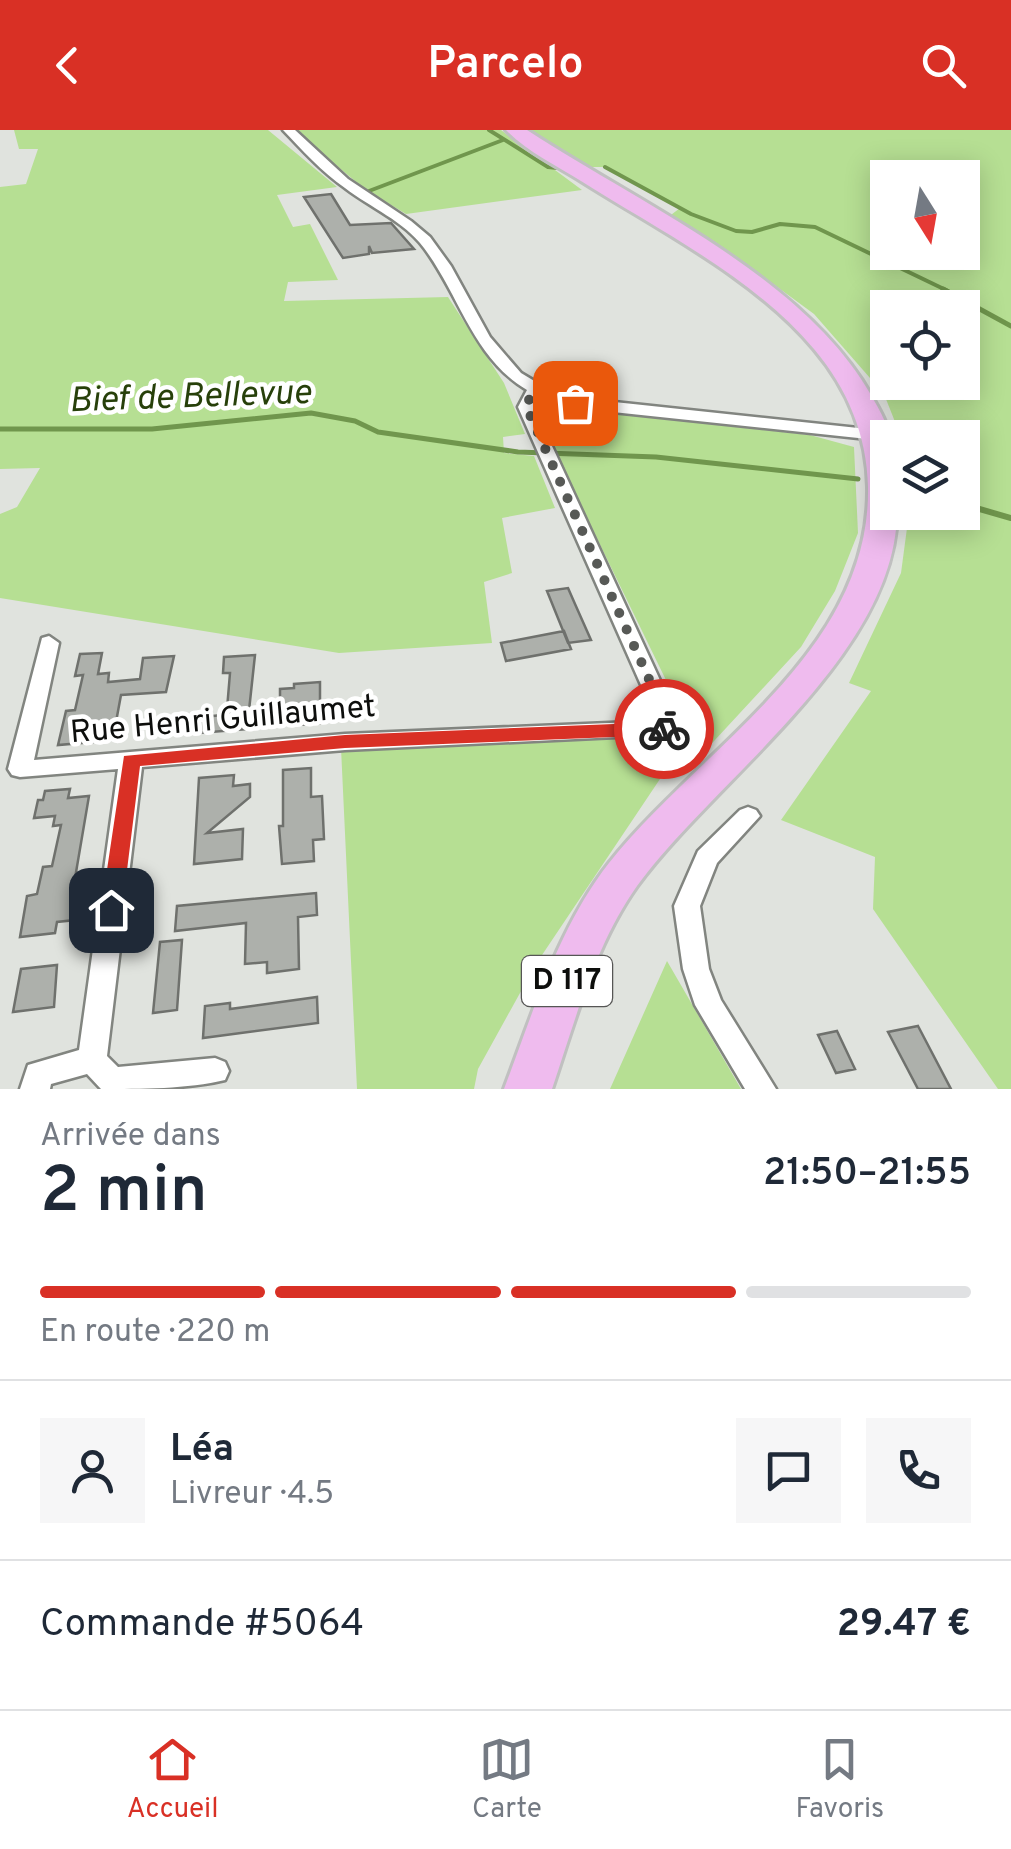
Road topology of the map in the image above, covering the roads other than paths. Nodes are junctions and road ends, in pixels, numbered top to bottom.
1 (288, 130) edge
2 (516, 130) edge
3 (534, 390) junction
4 (871, 420) edge
5 (870, 434) edge
6 (881, 530) edge
7 (49, 643) dead end
8 (131, 760) junction
9 (748, 816) dead end
10 (92, 1060) junction
11 (215, 1071) dead end
12 (35, 1089) edge
13 (528, 1089) edge
14 (761, 1089) edge

1 - 3 street
2 - 4 main road, D 117
3 - 5 street
3 - 8 street, Rue Henri Guillaumet
6 - 13 main road, D 117
7 - 8 street, Rue Henri Guillaumet
8 - 10 street
9 - 14 street
10 - 11 street
10 - 12 street

